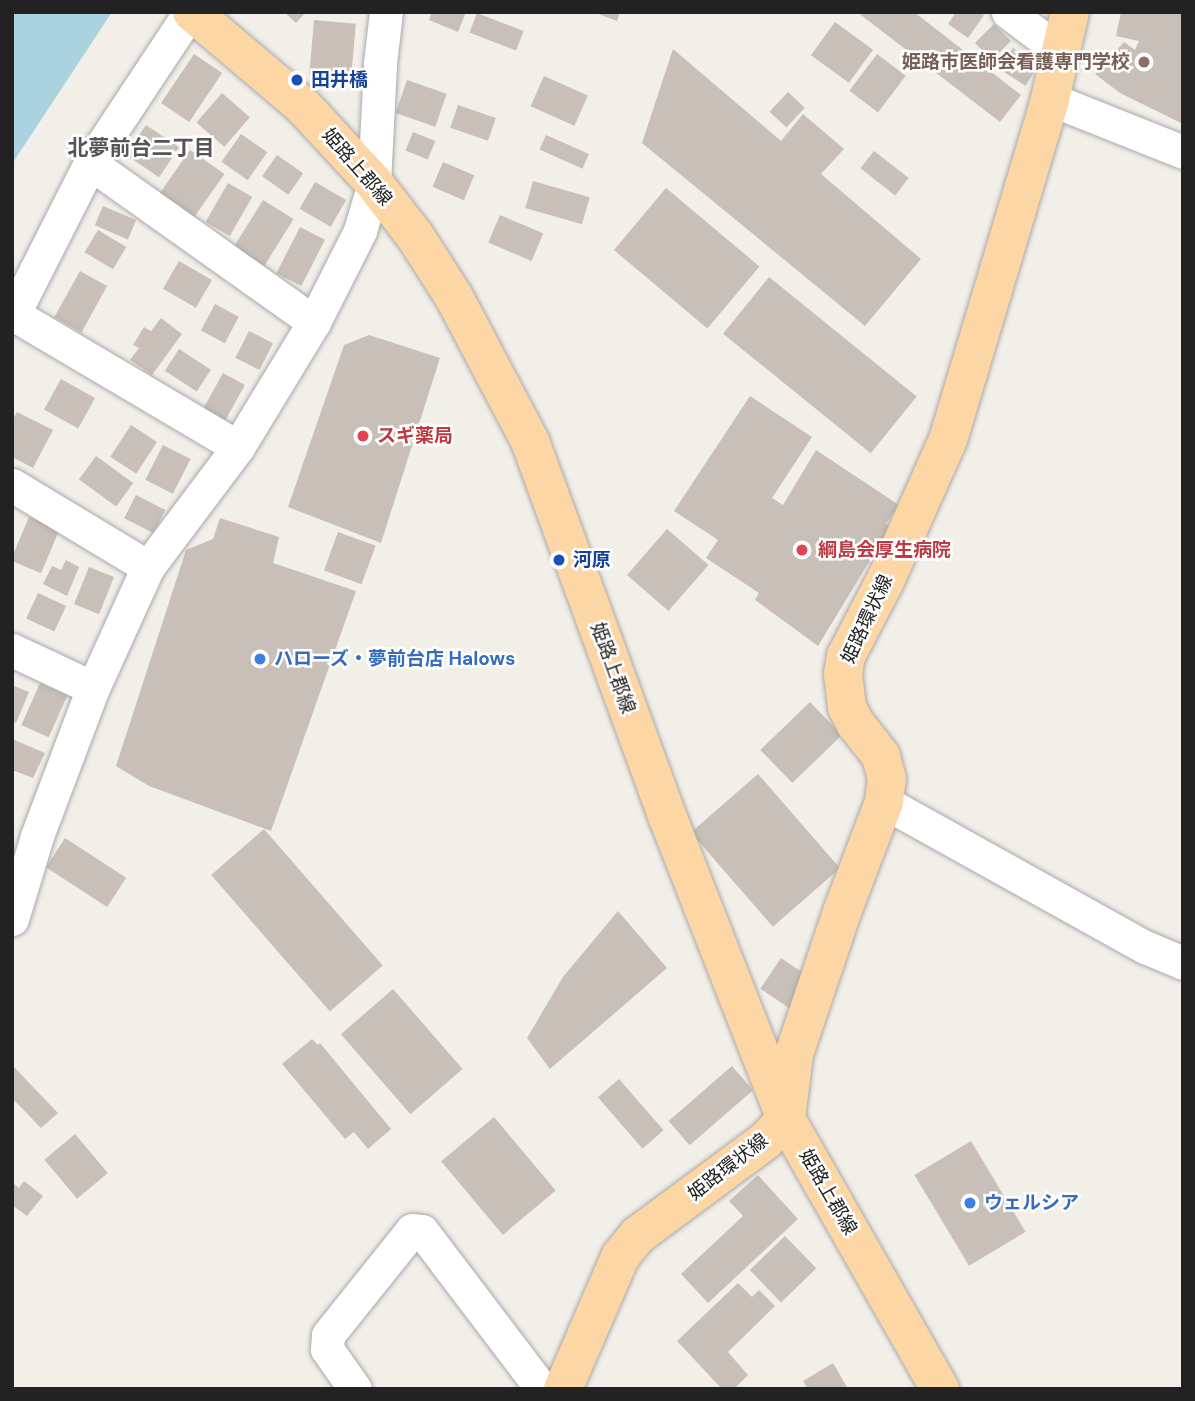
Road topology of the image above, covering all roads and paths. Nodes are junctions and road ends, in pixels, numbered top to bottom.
1 (191, 12) edge
2 (386, 12) edge
3 (1008, 12) edge
4 (1070, 12) edge
5 (1061, 52) junction
6 (1050, 99) junction
7 (1183, 152) edge
8 (90, 163) junction
9 (374, 183) junction
10 (13, 316) edge
11 (314, 323) junction
12 (237, 447) junction
13 (12, 485) edge
14 (148, 567) junction
15 (12, 650) edge
16 (93, 688) junction
17 (884, 802) junction
18 (25, 830) edge
19 (12, 919) edge
20 (1183, 963) edge
21 (786, 1119) junction
22 (355, 1389) edge
23 (542, 1389) edge
24 (563, 1389) edge
25 (940, 1389) edge

1 - 8 street
1 - 9 main road, 姫路上郡線
2 - 9 street
3 - 5 street
4 - 5 main road, 姫路環状線
5 - 6 main road, 姫路環状線
6 - 7 street
6 - 17 main road, 姫路環状線
8 - 10 street
8 - 11 street
9 - 11 street
9 - 21 main road, 姫路上郡線
10 - 12 street
11 - 12 street
12 - 14 street
13 - 14 street
14 - 16 street
15 - 16 street
16 - 18 street
17 - 20 street
17 - 21 main road, 姫路環状線
18 - 19 street
21 - 24 main road, 姫路環状線
21 - 25 main road, 姫路上郡線
22 - 23 street

